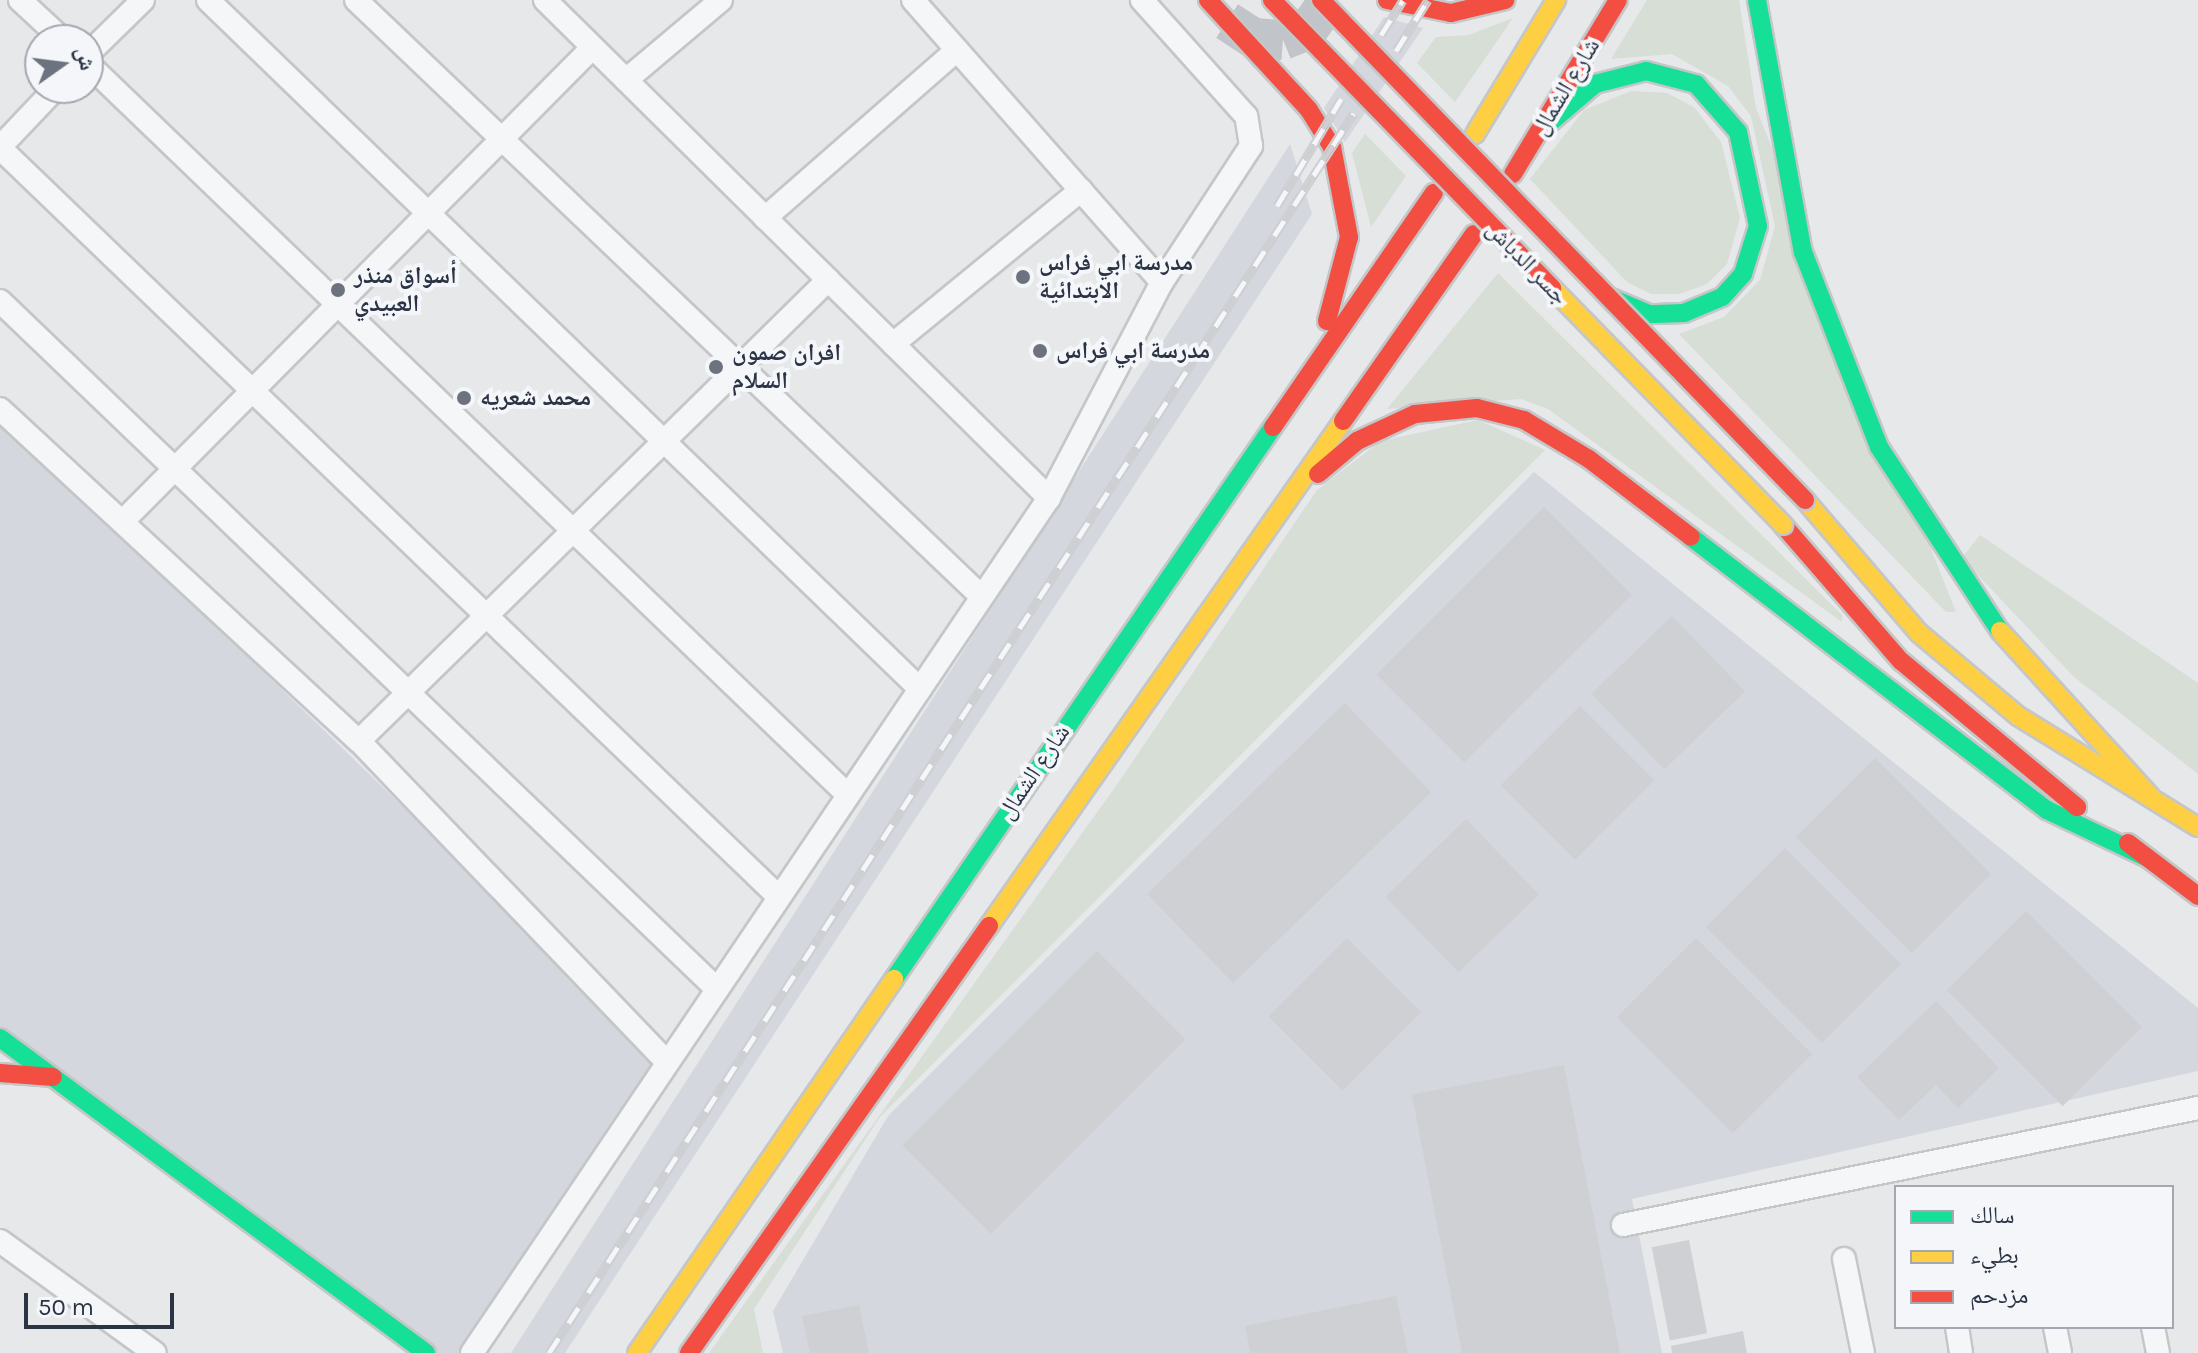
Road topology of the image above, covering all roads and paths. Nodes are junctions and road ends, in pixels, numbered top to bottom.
1 (20, 0) edge
2 (143, 0) edge
3 (208, 0) edge
4 (356, 0) edge
5 (545, 0) edge
6 (721, 0) edge
7 (913, 0) edge
8 (1142, 0) edge
9 (1208, 0) edge
10 (1272, 0) edge
11 (1321, 0) edge
12 (1387, 0) edge
13 (1505, 0) edge
14 (1556, 0) edge
15 (1618, 0) edge
16 (1757, 0) edge
17 (46, 24) edge
18 (104, 38) edge
19 (592, 48) junction
20 (957, 50) junction
21 (104, 79) edge
22 (626, 80) junction
23 (41, 104) edge
24 (1539, 132) junction
25 (1475, 134) dead end
26 (502, 139) junction
27 (0, 148) edge
28 (1513, 174) dead end
29 (1081, 190) junction
30 (1434, 193) dead end
31 (428, 213) junction
32 (765, 218) junction
33 (1474, 234) dead end
34 (828, 280) junction
35 (1162, 282) junction
36 (1609, 297) junction
37 (0, 301) edge
38 (342, 301) junction
39 (893, 344) junction
40 (740, 366) junction
41 (1306, 374) junction
42 (250, 393) junction
43 (0, 409) edge
44 (664, 442) junction
45 (177, 467) junction
46 (1049, 498) junction
47 (123, 521) junction
48 (574, 530) junction
49 (1243, 553) junction
50 (982, 597) junction
51 (484, 618) junction
52 (920, 689) junction
53 (408, 693) junction
54 (359, 741) junction
55 (848, 795) junction
56 (2153, 798) junction
57 (2198, 827) edge
58 (2123, 840) junction
59 (2148, 858) junction
60 (2198, 896) edge
61 (779, 897) junction
62 (717, 989) junction
63 (0, 1038) edge
64 (667, 1062) junction
65 (0, 1073) edge
66 (53, 1077) junction
67 (2198, 1108) edge
68 (1623, 1225) dead end
69 (0, 1241) edge
70 (1844, 1259) dead end
71 (1957, 1329) edge
72 (2055, 1329) edge
73 (2153, 1329) edge
74 (155, 1353) edge
75 (426, 1353) edge
76 (472, 1353) edge
77 (637, 1353) edge
78 (689, 1353) edge
79 (1863, 1353) edge
80 (1961, 1353) edge
81 (2060, 1353) edge
82 (2158, 1353) edge

1 - 17 street
2 - 18 street
3 - 31 street
4 - 26 street
5 - 19 street
6 - 22 street
7 - 20 street
8 - 35 street
9 - 41 main road
10 - 58 main road, جسر الدباش, bridge
11 - 36 main road, جسر الدباش, bridge
12 - 13 main road
14 - 25 main road
15 - 24 main road, شارع الشمال
16 - 56 main road
19 - 22 street
19 - 26 street
20 - 29 street
20 - 32 street
21 - 38 street
22 - 32 street
23 - 27 street
24 - 28 main road, شارع الشمال
24 - 36 main road
26 - 31 street
26 - 40 street
27 - 42 street
29 - 35 street
29 - 39 street
30 - 41 main road, شارع الشمال
31 - 38 street
31 - 44 street
32 - 34 street
33 - 49 main road, شارع الشمال
34 - 39 street
34 - 40 street
35 - 46 street
36 - 56 main road, جسر الدباش, bridge
37 - 45 street
38 - 42 street
38 - 48 street
39 - 46 street
40 - 44 street
40 - 50 street
41 - 77 main road, شارع الشمال
42 - 45 street
42 - 51 street
43 - 47 street
44 - 48 street
44 - 52 street
45 - 47 street
45 - 53 street
46 - 50 street
47 - 54 street
48 - 51 street
48 - 55 street
49 - 59 main road
49 - 78 main road, شارع الشمال
50 - 52 street
51 - 53 street
51 - 61 street
52 - 55 street
53 - 54 street
53 - 62 street
54 - 64 street
55 - 61 street
56 - 57 main road
56 - 58 main road
58 - 59 main road, جسر الدباش
59 - 60 main road
61 - 62 street
62 - 64 street
63 - 66 main road
64 - 76 street
65 - 66 main road
66 - 75 main road
67 - 68 street
69 - 74 street
70 - 79 street
71 - 80 street
72 - 81 street
73 - 82 street

